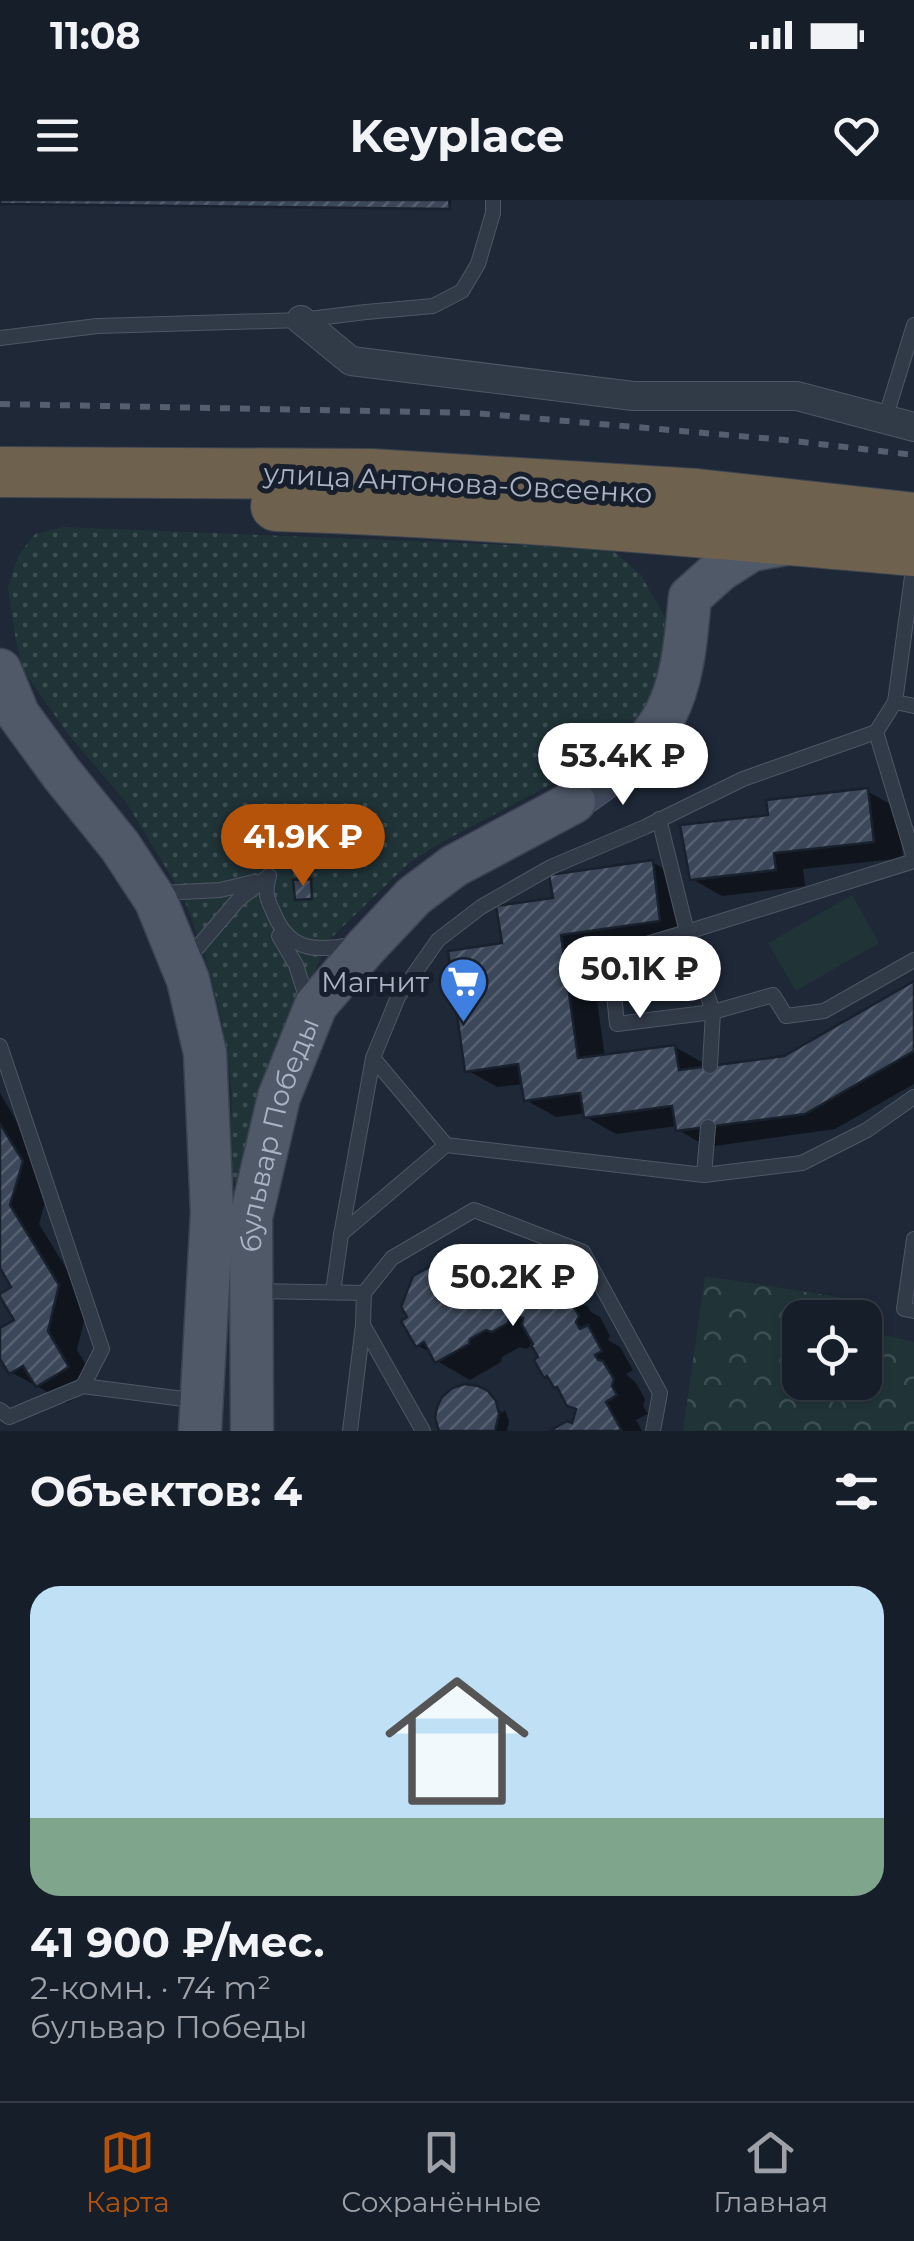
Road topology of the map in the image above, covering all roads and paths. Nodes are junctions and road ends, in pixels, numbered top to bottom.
1 (493, 200) edge
2 (300, 320) junction
3 (914, 325) edge
4 (0, 338) edge
5 (885, 418) junction
6 (914, 427) edge
7 (3, 484) edge
8 (695, 514) junction
9 (914, 518) edge
10 (801, 541) junction
11 (914, 551) edge
12 (914, 562) edge
13 (691, 591) junction
14 (0, 670) edge
15 (895, 702) junction
16 (914, 706) edge
17 (876, 732) junction
18 (632, 760) joint
19 (574, 802) joint
20 (659, 818) junction
21 (914, 860) edge
22 (269, 876) junction
23 (151, 893) junction
24 (687, 932) junction
25 (370, 942) junction
26 (914, 960) edge
27 (182, 966) junction
28 (712, 1012) junction
29 (312, 1014) junction
30 (0, 1046) edge
31 (373, 1058) junction
32 (710, 1066) dead end
33 (914, 1096) edge
34 (708, 1127) dead end
35 (446, 1145) junction
36 (704, 1175) junction
37 (233, 1198) junction
38 (341, 1235) junction
39 (914, 1239) edge
40 (252, 1291) junction
41 (333, 1292) junction
42 (364, 1293) junction
43 (914, 1311) edge
44 (363, 1325) junction
45 (83, 1386) junction
46 (200, 1416) edge
47 (9, 1419) edge
48 (252, 1431) edge
49 (350, 1431) edge
50 (423, 1431) edge
51 (653, 1431) edge

1 - 2 lane
2 - 4 lane
2 - 5 street
3 - 5 lane
5 - 6 street
7 - 8 highway, улица Антонова-Овсеенко
8 - 9 highway, улица Антонова-Овсеенко
8 - 10 highway, улица Антонова-Овсеенко
8 - 13 main road, бульвар Победы
10 - 11 highway, улица Антонова-Овсеенко
10 - 13 main road
12 - 15 lane
13 - 18 main road, бульвар Победы
14 - 23 main road, бульвар Победы
15 - 16 lane
15 - 17 lane
17 - 20 lane
17 - 21 lane
18 - 19 main road, бульвар Победы
19 - 25 main road, бульвар Победы
20 - 24 lane
20 - 31 lane
21 - 24 lane
22 - 23 lane
22 - 25 lane
22 - 27 lane
22 - 29 lane
23 - 27 main road, бульвар Победы
24 - 28 lane
24 - 28 lane
25 - 29 main road, бульвар Победы
26 - 28 lane
27 - 37 main road, бульвар Победы
28 - 32 lane
29 - 37 main road, бульвар Победы
30 - 45 lane
31 - 35 lane
31 - 38 lane
33 - 36 lane
34 - 36 lane
35 - 36 lane
35 - 38 lane
37 - 40 main road, бульвар Победы
37 - 46 main road, бульвар Победы
38 - 41 lane
39 - 43 lane
40 - 41 lane
40 - 48 main road, бульвар Победы
41 - 42 lane
42 - 44 lane
42 - 51 lane
44 - 49 lane
44 - 50 lane
45 - 46 lane
45 - 47 lane

